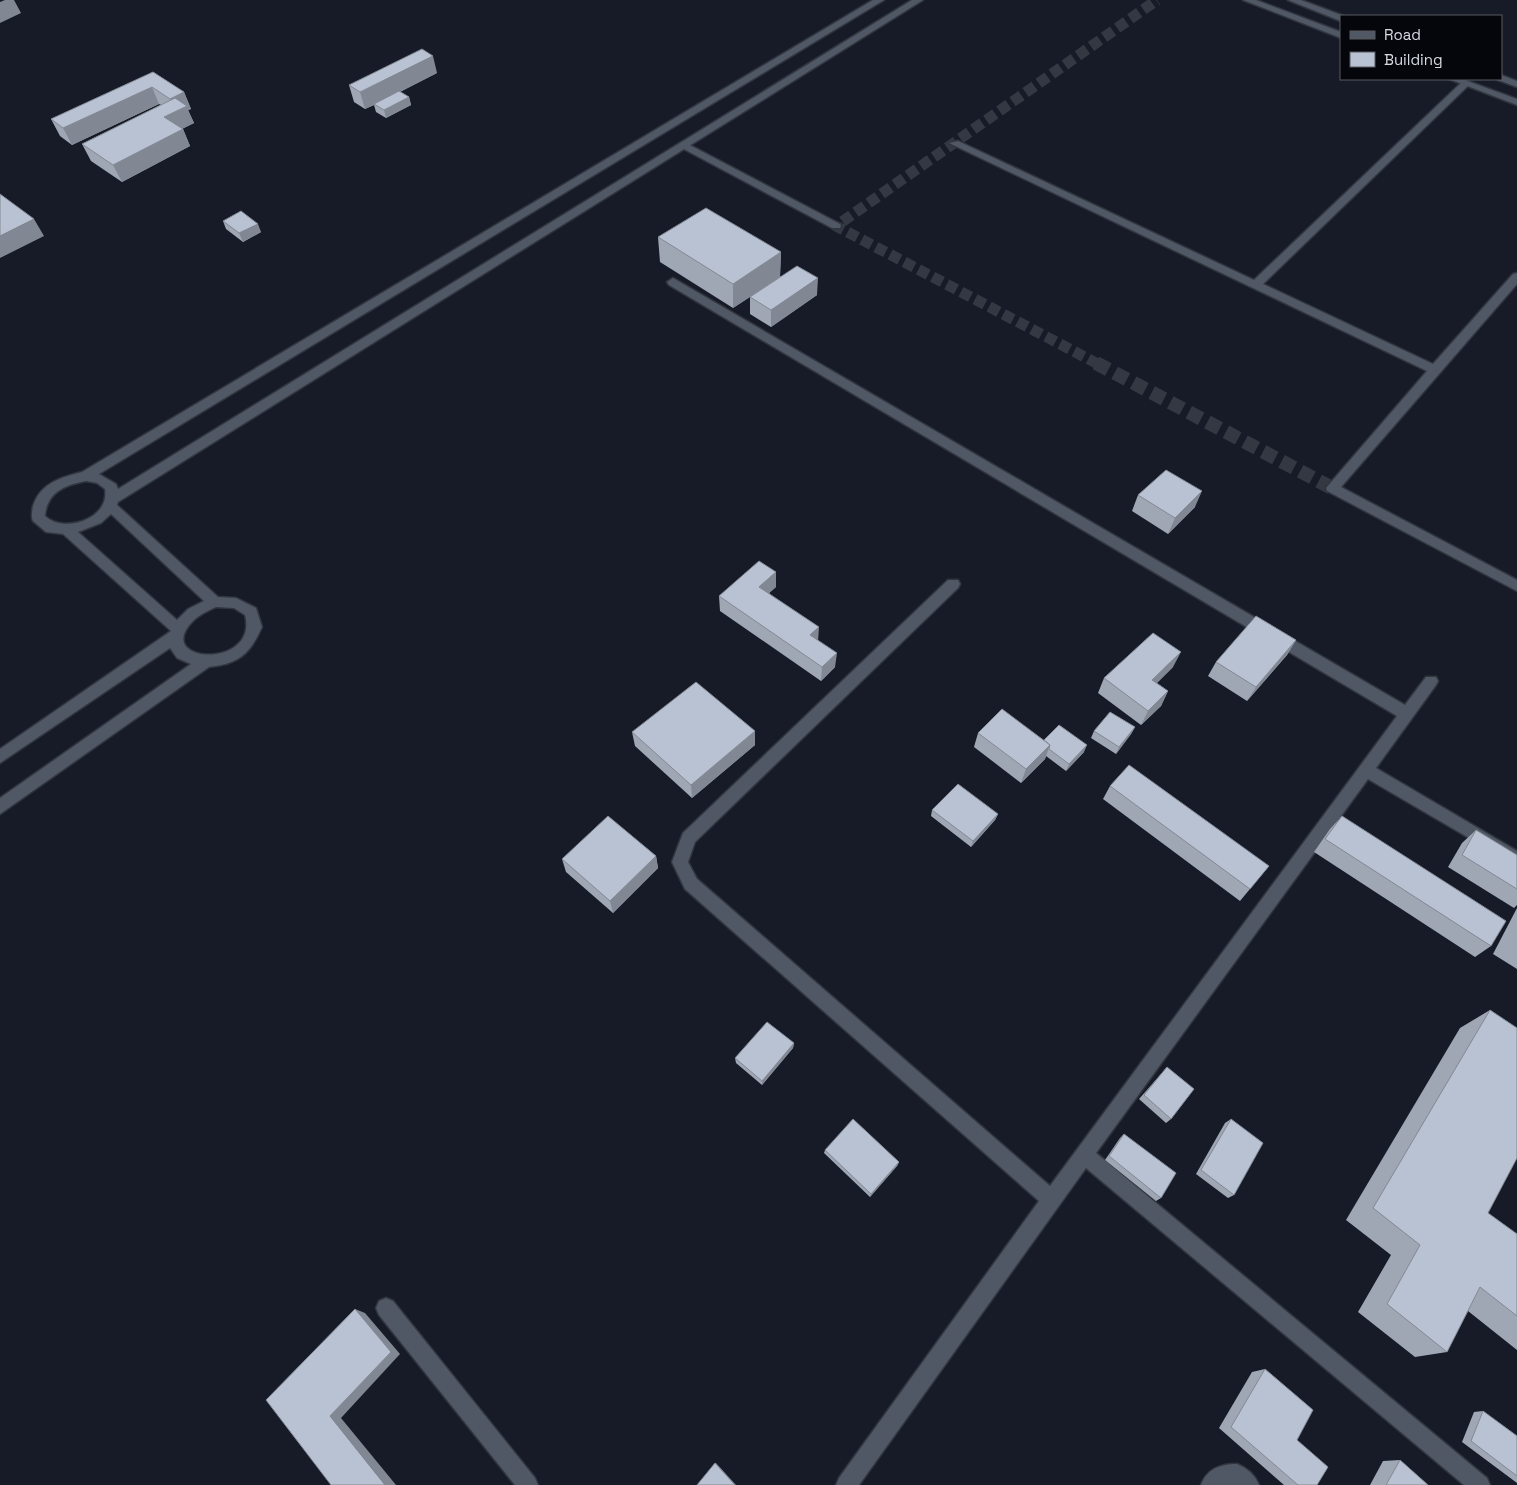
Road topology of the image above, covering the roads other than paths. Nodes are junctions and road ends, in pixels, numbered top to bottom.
1 (879, 0) edge
2 (918, 0) edge
3 (1248, 0) edge
4 (1292, 0) edge
5 (1340, 18) edge
6 (1340, 35) edge
7 (1502, 78) edge
8 (1457, 80) edge
9 (1466, 83) junction
10 (1517, 84) edge
11 (1517, 102) edge
12 (689, 128) junction
13 (954, 143) dead end
14 (684, 145) junction
15 (659, 147) junction
16 (836, 226) dead end
17 (1517, 277) edge
18 (672, 282) dead end
19 (1255, 285) junction
20 (1435, 370) junction
21 (86, 476) junction
22 (111, 502) junction
23 (67, 530) junction
24 (953, 584) dead end
25 (1517, 586) edge
26 (215, 602) junction
27 (177, 633) junction
28 (204, 663) junction
29 (1431, 681) dead end
30 (1407, 714) junction
31 (0, 757) edge
32 (1366, 770) junction
33 (0, 807) edge
34 (1517, 859) edge
35 (1084, 1155) junction
36 (1052, 1200) junction
37 (386, 1308) dead end
38 (528, 1485) edge
39 (846, 1485) edge
40 (1211, 1485) edge
41 (1250, 1485) edge
42 (1480, 1485) edge

1 - 12 street
2 - 12 street
3 - 6 street
4 - 5 street
7 - 10 street
8 - 9 street
9 - 11 street
9 - 19 street
12 - 14 street
12 - 15 street
13 - 19 street
14 - 15 street
14 - 16 street
15 - 21 street
15 - 22 street
17 - 20 street
18 - 30 street
19 - 20 street
20 - 25 street
21 - 22 street
21 - 23 street
22 - 23 street
22 - 26 street
23 - 27 street
24 - 36 street
26 - 27 street
26 - 28 street
27 - 28 street
27 - 31 street
28 - 33 street
29 - 30 street
30 - 32 street
32 - 34 street
32 - 35 street
35 - 36 street
35 - 42 street
36 - 39 street
37 - 38 street
40 - 41 street

